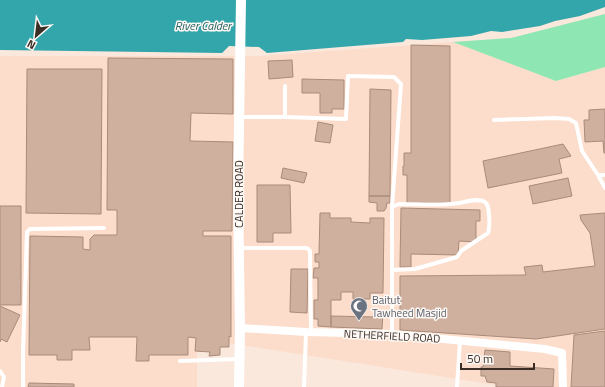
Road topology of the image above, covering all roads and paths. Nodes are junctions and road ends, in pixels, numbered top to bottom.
1 (240, 0) edge
2 (285, 86) dead end
3 (239, 117) junction
4 (285, 117) junction
5 (494, 120) dead end
6 (605, 175) edge
7 (598, 176) junction
8 (605, 188) edge
9 (392, 207) junction
10 (104, 228) dead end
11 (239, 248) junction
12 (392, 270) junction
13 (240, 328) junction
14 (308, 332) junction
15 (392, 334) junction
16 (460, 341) junction
17 (240, 359) junction
18 (180, 361) dead end
19 (0, 371) edge
20 (2, 387) edge
21 (23, 387) edge
22 (239, 387) edge
23 (304, 387) edge
24 (457, 387) edge
25 (563, 387) edge

1 - 3 street, CALDER ROAD
2 - 4 lane
3 - 4 lane
3 - 11 street, CALDER ROAD
4 - 9 lane
5 - 7 lane
6 - 7 lane
7 - 8 lane
9 - 12 lane
9 - 12 lane
10 - 21 lane
11 - 13 street, CALDER ROAD
11 - 14 lane
12 - 15 lane
13 - 14 street, NETHERFIELD ROAD
13 - 17 street, CALDER ROAD
14 - 15 street, NETHERFIELD ROAD
14 - 23 lane
15 - 16 street, NETHERFIELD ROAD
16 - 24 lane
16 - 25 street, NETHERFIELD ROAD
17 - 18 lane
17 - 22 street, CALDER ROAD
19 - 20 lane

